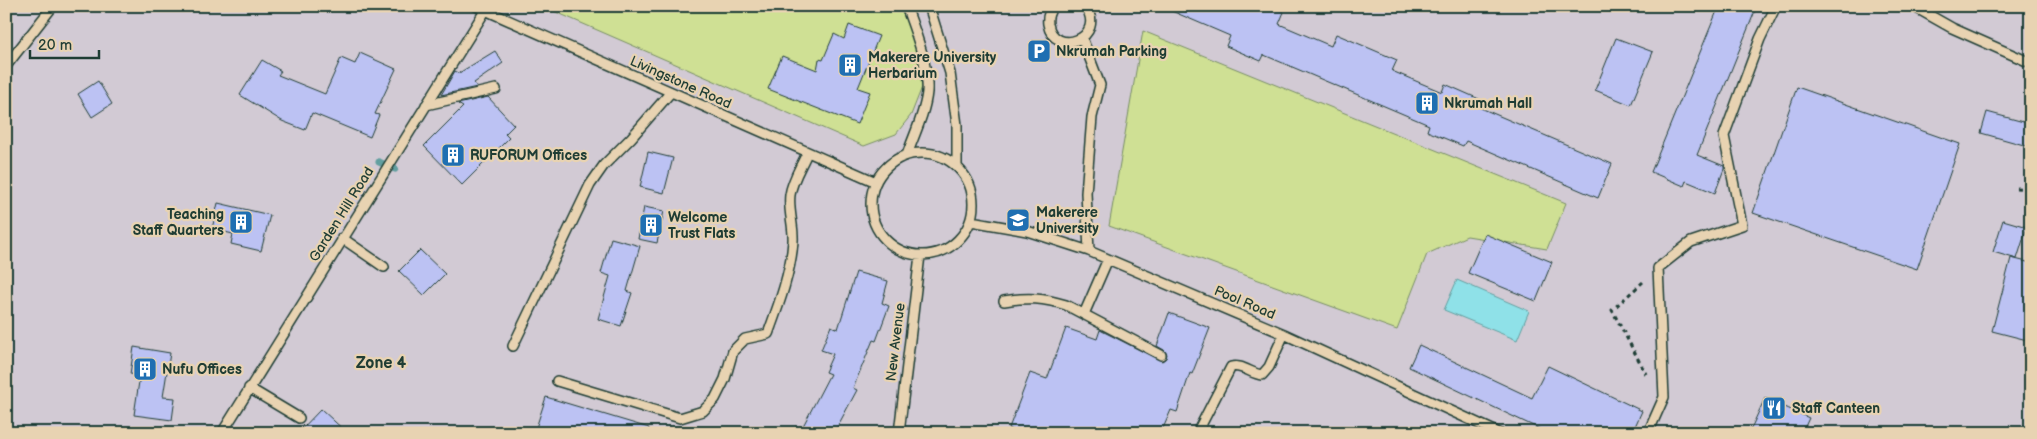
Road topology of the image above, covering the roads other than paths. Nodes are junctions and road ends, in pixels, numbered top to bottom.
1 (53, 6) edge
2 (476, 6) edge
3 (906, 6) edge
4 (929, 6) edge
5 (1054, 6) edge
6 (1085, 6) edge
7 (1776, 6) edge
8 (1912, 6) edge
9 (485, 11) junction
10 (1082, 38) junction
11 (2031, 63) edge
12 (6, 66) edge
13 (496, 89) dead end
14 (671, 92) junction
15 (426, 105) junction
16 (807, 153) junction
17 (907, 155) junction
18 (957, 165) junction
19 (876, 182) junction
20 (971, 221) junction
21 (342, 238) junction
22 (1089, 252) junction
23 (920, 255) junction
24 (1108, 259) junction
25 (384, 268) dead end
26 (1004, 301) dead end
27 (1084, 314) junction
28 (1284, 334) junction
29 (513, 346) dead end
30 (1161, 355) dead end
31 (557, 381) dead end
32 (249, 388) junction
33 (299, 418) dead end
34 (222, 433) edge
35 (899, 433) edge
36 (1197, 433) edge
37 (1499, 433) edge
38 (1648, 433) edge

1 - 12 lane
2 - 9 lane, Livingstone Road
3 - 17 lane
4 - 18 lane
5 - 10 lane
6 - 10 lane
7 - 38 lane
8 - 11 lane
9 - 14 lane, Livingstone Road
9 - 15 lane, Garden Hill Road
10 - 22 lane
13 - 15 lane
14 - 16 lane, Livingstone Road
14 - 29 lane
15 - 21 lane, Garden Hill Road
16 - 19 lane, Livingstone Road
16 - 31 lane
17 - 18 lane
17 - 19 lane
18 - 20 lane
19 - 23 lane
20 - 22 lane, Pool Road
20 - 23 lane
21 - 25 lane
21 - 32 lane, Garden Hill Road
22 - 24 lane, Pool Road
23 - 35 lane, New Avenue
24 - 27 lane
24 - 28 lane, Pool Road
26 - 27 lane
27 - 30 lane
28 - 36 lane
28 - 37 lane, Pool Road
32 - 33 lane
32 - 34 lane, Garden Hill Road

